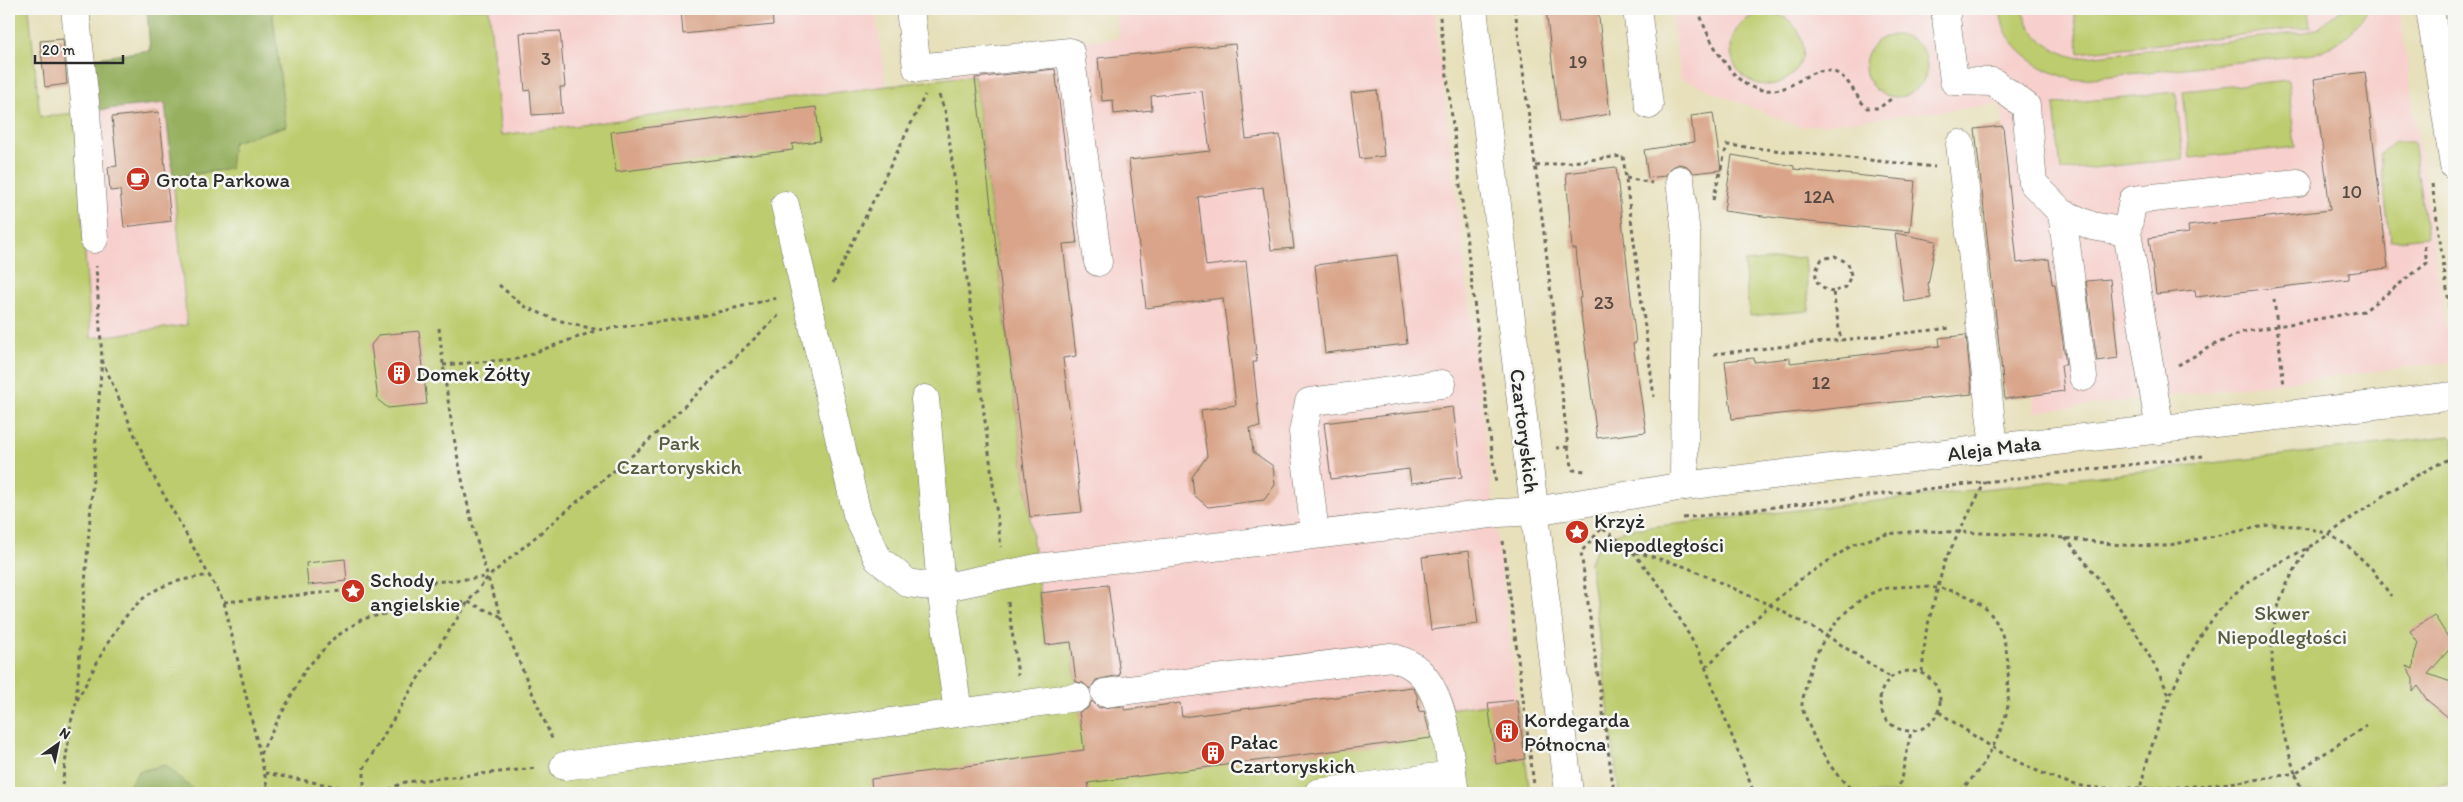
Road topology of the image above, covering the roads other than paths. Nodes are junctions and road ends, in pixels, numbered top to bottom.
1 (75, 9) edge
2 (910, 9) edge
3 (1473, 9) edge
4 (1637, 9) edge
5 (1945, 9) edge
6 (2430, 9) edge
7 (1649, 105) dead end
8 (1960, 144) dead end
9 (2454, 166) edge
10 (1680, 180) dead end
11 (2298, 183) dead end
12 (785, 205) dead end
13 (2062, 213) junction
14 (2127, 232) junction
15 (94, 240) road end
16 (1098, 262) dead end
17 (2082, 376) dead end
18 (1442, 384) dead end
19 (2454, 396) edge
20 (925, 399) dead end
21 (2160, 430) junction
22 (1994, 448) junction
23 (1684, 486) junction
24 (1535, 511) junction
25 (1315, 534) junction
26 (942, 588) junction
27 (1104, 693) dead end
28 (1077, 697) dead end
29 (958, 713) junction
30 (564, 766) road end
31 (1453, 784) edge
32 (1318, 793) edge
33 (1569, 793) edge

1 - 15 street
2 - 16 street
3 - 24 street, Czartoryskich
4 - 7 street
5 - 13 street
6 - 9 street
8 - 22 street
10 - 23 street
11 - 14 street
12 - 26 street
13 - 14 street
13 - 17 street
14 - 21 street
18 - 25 street
19 - 21 street, Aleja Mała
20 - 26 street
21 - 22 street, Aleja Mała
22 - 23 street, Aleja Mała
23 - 24 street, Aleja Mała
24 - 25 street, Aleja Mała
24 - 33 street, Czartoryskich
25 - 26 street, Aleja Mała
26 - 29 street
27 - 31 street
28 - 29 street
29 - 30 street
31 - 32 street

